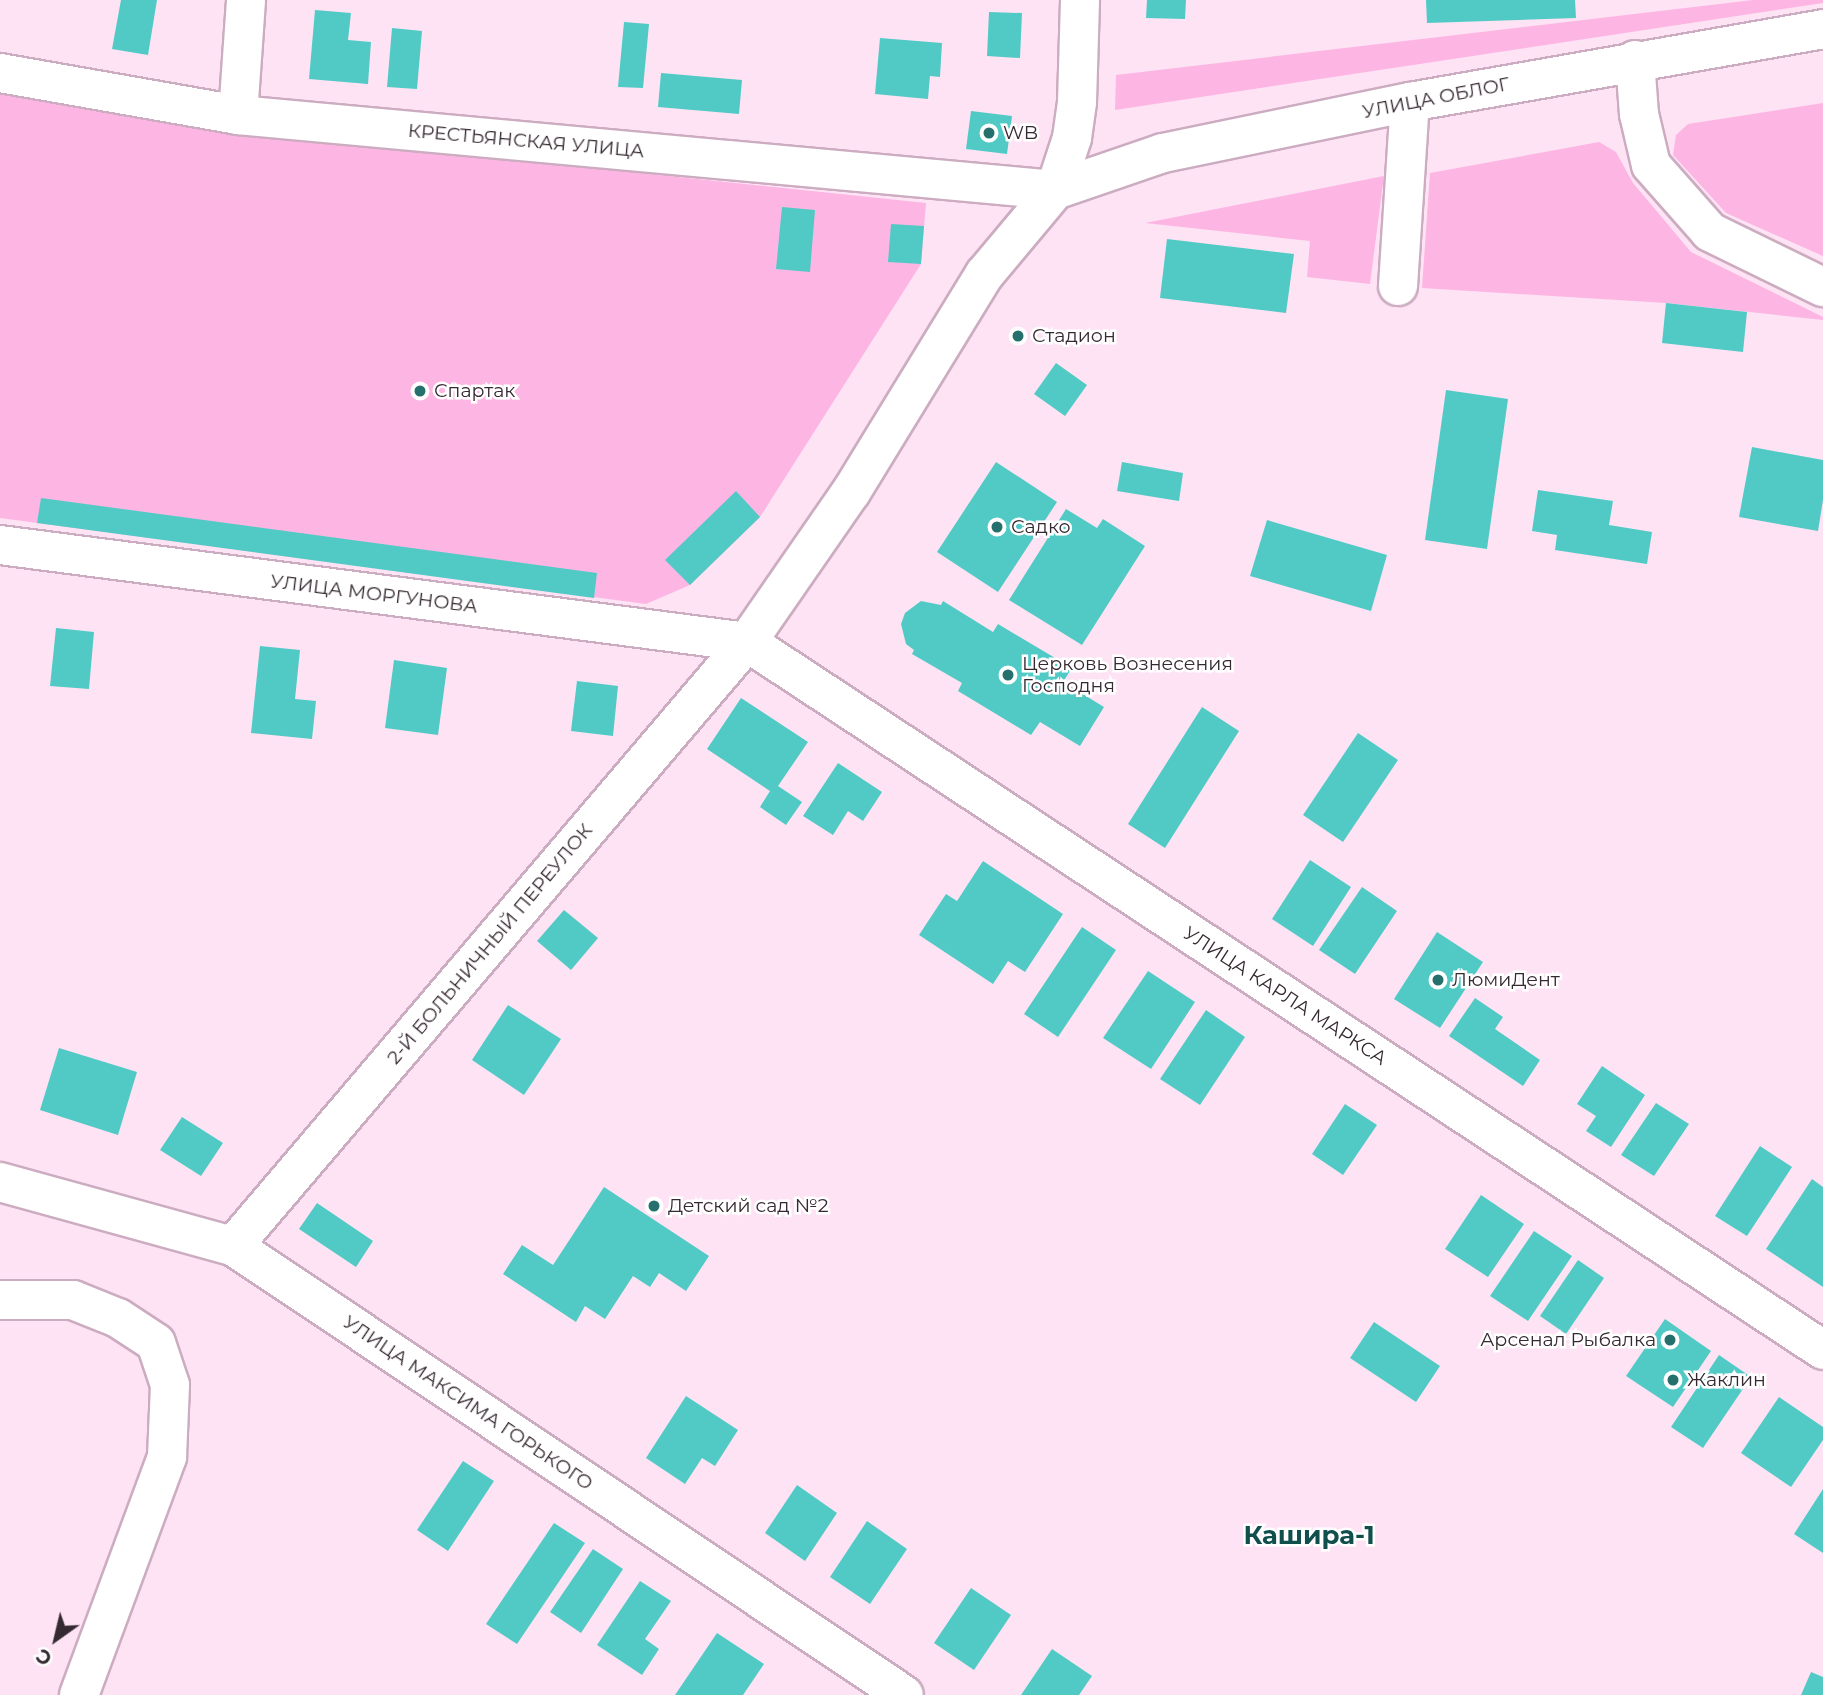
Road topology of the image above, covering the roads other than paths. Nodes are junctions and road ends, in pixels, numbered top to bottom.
1 (246, 0) edge
2 (1080, 0) edge
3 (1823, 29) edge
4 (1635, 60) junction
5 (0, 73) edge
6 (1410, 102) junction
7 (238, 115) junction
8 (1055, 190) junction
9 (1398, 286) dead end
10 (1823, 288) edge
11 (0, 545) edge
12 (747, 642) junction
13 (0, 1182) edge
14 (233, 1246) junction
15 (0, 1300) edge
16 (1823, 1350) edge
17 (79, 1695) edge
18 (904, 1695) edge

1 - 7 street
2 - 8 street
3 - 4 street, УЛИЦА ОБЛОГ
4 - 6 street, УЛИЦА ОБЛОГ
4 - 10 street
5 - 7 street, КРЕСТЬЯНСКАЯ УЛИЦА
6 - 8 street, УЛИЦА ОБЛОГ
6 - 9 street
7 - 8 street, КРЕСТЬЯНСКАЯ УЛИЦА
8 - 12 street, 2-Й БОЛЬНИЧНЫЙ ПЕРЕУЛОК
11 - 12 street, УЛИЦА МОРГУНОВА
12 - 14 street, 2-Й БОЛЬНИЧНЫЙ ПЕРЕУЛОК
12 - 16 street, УЛИЦА КАРЛА МАРКСА
13 - 14 street, УЛИЦА МАКСИМА ГОРЬКОГО
14 - 18 street, УЛИЦА МАКСИМА ГОРЬКОГО
15 - 17 street

